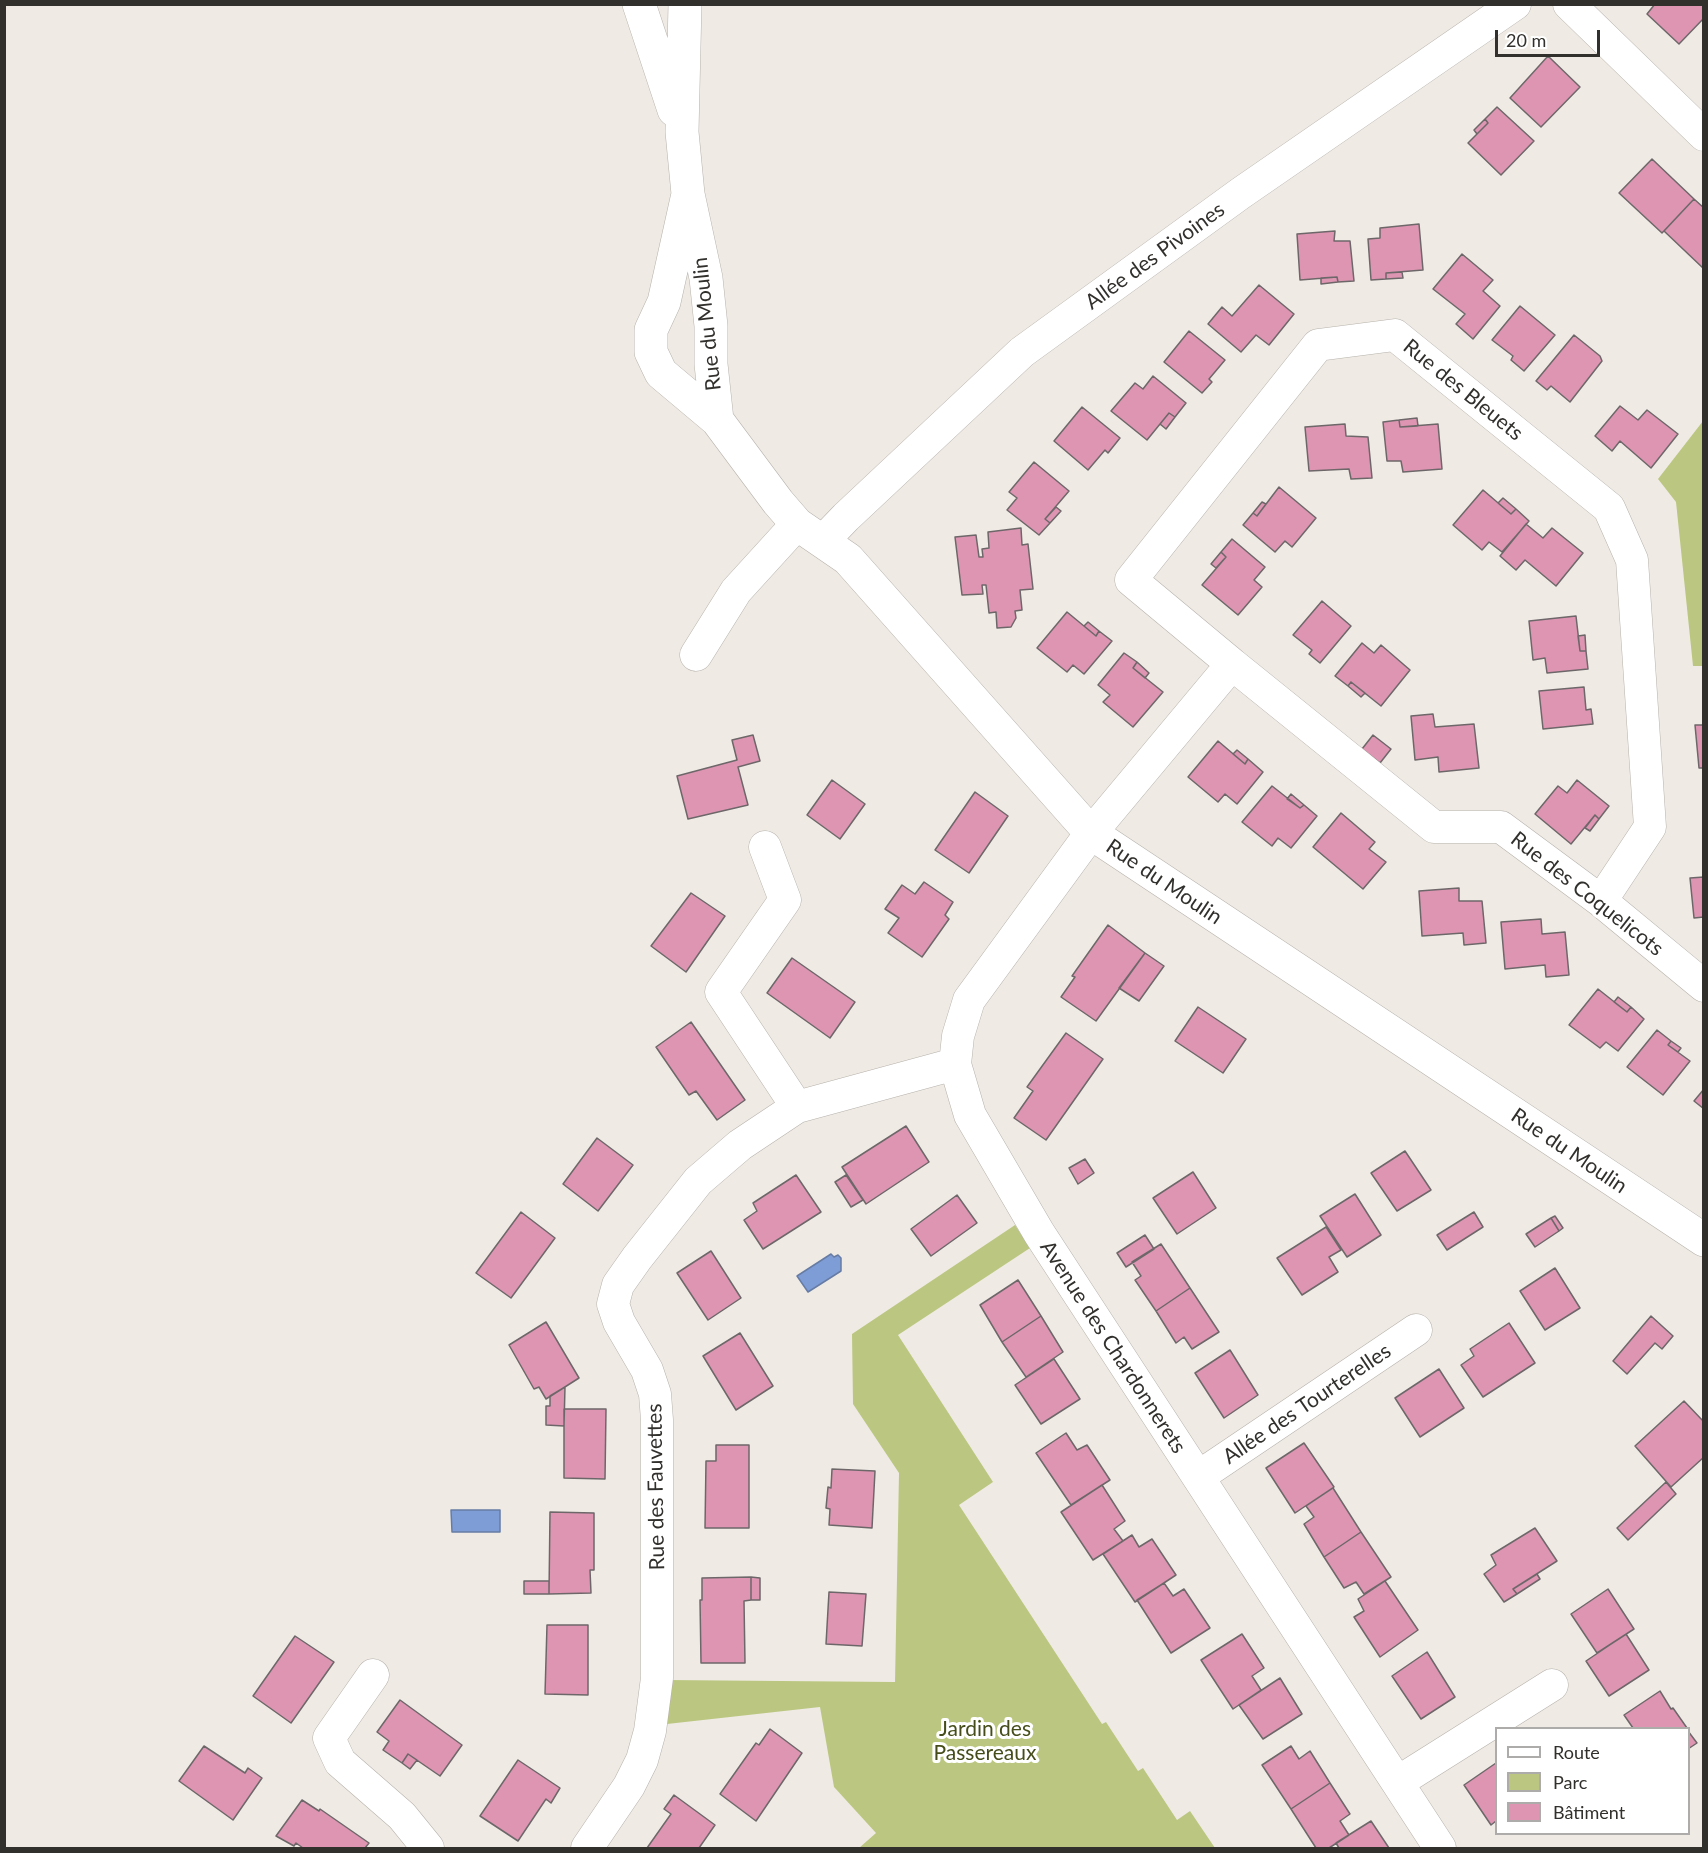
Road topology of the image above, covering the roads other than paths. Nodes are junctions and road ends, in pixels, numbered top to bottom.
1 (639, 4) edge
2 (685, 4) edge
3 (1515, 4) edge
4 (1569, 4) edge
5 (681, 132) junction
6 (1704, 135) edge
7 (688, 194) junction
8 (717, 420) junction
9 (810, 533) junction
10 (696, 655) dead end
11 (1232, 664) junction
12 (1091, 833) junction
13 (765, 847) dead end
14 (1601, 901) junction
15 (1704, 986) edge
16 (955, 1064) junction
17 (797, 1107) junction
18 (1704, 1240) edge
19 (1416, 1330) dead end
20 (1198, 1477) junction
21 (373, 1675) dead end
22 (1552, 1685) dead end
23 (1398, 1782) junction
24 (428, 1848) edge
25 (587, 1848) edge
26 (1440, 1848) edge

1 - 5 street, Rue du Moulin
2 - 5 street, Rue du Moulin
3 - 9 street, Allée des Pivoines
4 - 6 street
5 - 7 street, Rue du Moulin
7 - 8 street, Rue du Moulin
7 - 8 street, Rue du Moulin
8 - 9 street, Rue du Moulin
9 - 10 street, Allée des Pivoines
9 - 12 street, Rue du Moulin
11 - 12 street
11 - 14 street, Rue des Coquelicots
11 - 14 street, Rue des Bleuets
12 - 16 street, Avenue des Chardonnerets
12 - 18 street, Rue du Moulin
13 - 17 street
14 - 15 street, Rue des Coquelicots
16 - 17 street, Rue des Fauvettes
16 - 20 street, Avenue des Chardonnerets
17 - 25 street, Rue des Fauvettes
19 - 20 street, Allée des Tourterelles
20 - 23 street, Avenue des Chardonnerets
21 - 24 street
22 - 23 street
23 - 26 street, Avenue des Chardonnerets

